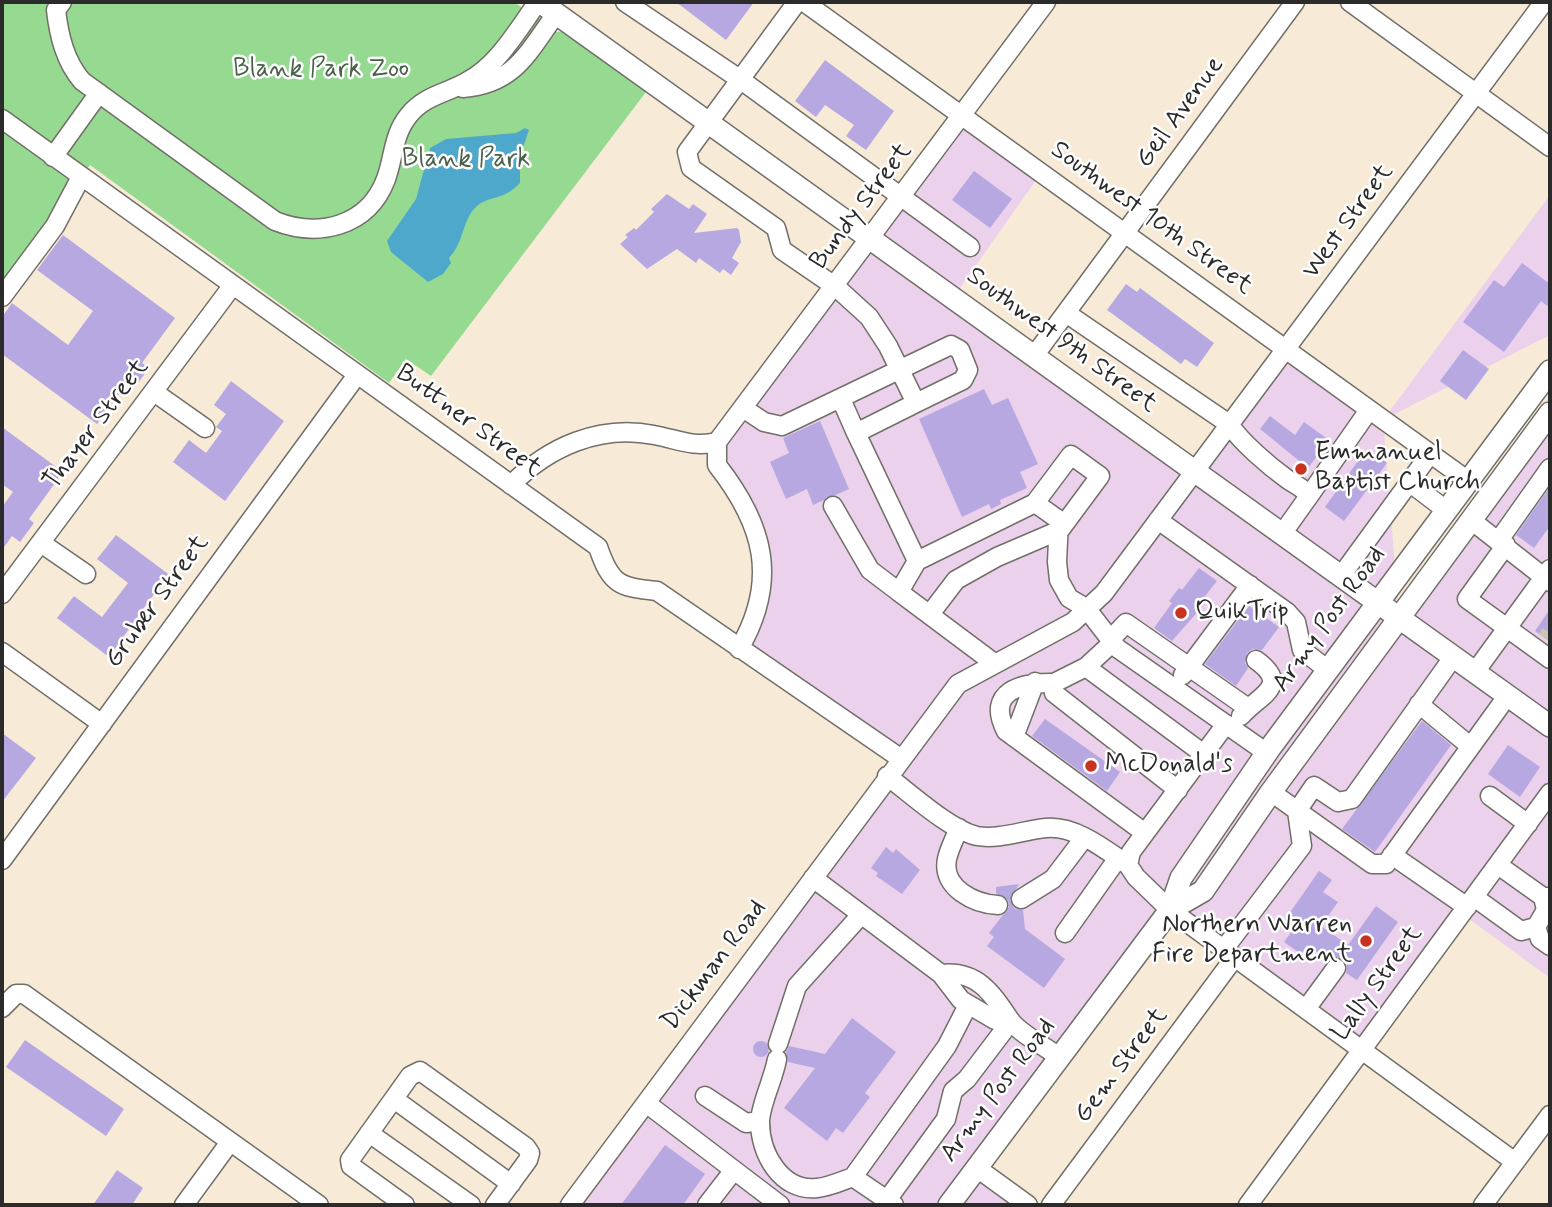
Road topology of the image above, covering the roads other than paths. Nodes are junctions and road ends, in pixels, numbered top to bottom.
1 (62, 2) edge
2 (625, 2) edge
3 (797, 2) edge
4 (804, 2) edge
5 (1046, 2) edge
6 (1295, 2) edge
7 (1350, 2) edge
8 (1544, 2) edge
9 (545, 5) edge
10 (741, 80) junction
11 (99, 93) junction
12 (1477, 93) junction
13 (962, 116) junction
14 (2, 120) edge
15 (708, 123) junction
16 (1550, 147) edge
17 (53, 157) junction
18 (81, 177) junction
19 (903, 196) junction
20 (1126, 233) junction
21 (871, 239) junction
22 (970, 247) dead end
23 (233, 285) junction
24 (835, 287) junction
25 (2, 297) edge
26 (1066, 313) junction
27 (1288, 350) junction
28 (1034, 356) junction
29 (900, 370) junction
30 (1550, 371) edge
31 (357, 375) junction
32 (154, 391) junction
33 (841, 399) junction
34 (916, 403) junction
35 (743, 408) junction
36 (1369, 410) junction
37 (1550, 415) edge
38 (1229, 424) junction
39 (205, 428) dead end
40 (856, 433) junction
41 (717, 442) junction
42 (1430, 454) junction
43 (1550, 468) edge
44 (1195, 471) junction
45 (1467, 480) junction
46 (1409, 482) junction
47 (511, 485) junction
48 (1308, 496) junction
49 (1035, 503) junction
50 (833, 506) dead end
51 (1446, 510) junction
52 (1158, 520) junction
53 (1471, 520) junction
54 (1060, 530) junction
55 (1282, 534) junction
56 (1503, 542) junction
57 (41, 543) junction
58 (917, 561) junction
59 (86, 574) dead end
60 (1341, 576) junction
61 (1548, 576) edge
62 (1250, 585) junction
63 (899, 592) junction
64 (2, 594) edge
65 (1378, 602) junction
66 (1086, 608) junction
67 (930, 614) junction
68 (1399, 616) junction
69 (1507, 628) junction
70 (1111, 642) junction
71 (739, 649) junction
72 (1545, 649) edge
73 (2, 652) edge
74 (1454, 656) junction
75 (1256, 660) dead end
76 (994, 663) junction
77 (1086, 667) junction
78 (1189, 668) junction
79 (1328, 670) junction
80 (1475, 672) junction
81 (1045, 683) junction
82 (1174, 688) junction
83 (1508, 695) junction
84 (1419, 704) junction
85 (1248, 708) junction
86 (102, 724) junction
87 (1228, 726) junction
88 (1550, 726) edge
89 (1014, 737) junction
90 (1470, 746) junction
91 (1267, 753) junction
92 (1205, 755) junction
93 (901, 758) junction
94 (887, 776) junction
95 (1178, 790) junction
96 (1270, 792) junction
97 (1550, 793) edge
98 (1490, 796) dead end
99 (1297, 811) junction
100 (1528, 824) junction
101 (959, 828) junction
102 (1145, 833) junction
103 (1084, 838) junction
104 (1392, 855) junction
105 (2, 860) edge
106 (1123, 862) junction
107 (1498, 865) junction
108 (813, 878) junction
109 (1547, 897) edge
110 (1021, 899) dead end
111 (1471, 902) junction
112 (998, 905) dead end
113 (1170, 910) junction
114 (860, 916) junction
115 (1536, 927) junction
116 (1065, 933) dead end
117 (1550, 946) edge
118 (1229, 953) junction
119 (1336, 968) dead end
120 (942, 974) junction
121 (968, 1005) junction
122 (2, 1008) edge
123 (1306, 1009) junction
124 (1011, 1021) junction
125 (1362, 1050) junction
126 (1059, 1057) junction
127 (928, 1072) junction
128 (953, 1091) junction
129 (705, 1096) dead end
130 (394, 1100) junction
131 (646, 1103) junction
132 (1550, 1115) edge
133 (759, 1121) junction
134 (369, 1133) junction
135 (230, 1142) junction
136 (1516, 1162) junction
137 (977, 1168) junction
138 (734, 1170) junction
139 (853, 1177) junction
140 (511, 1184) junction
141 (891, 1203) edge
142 (184, 1205) edge
143 (319, 1205) edge
144 (405, 1205) edge
145 (471, 1205) edge
146 (495, 1205) edge
147 (570, 1205) edge
148 (706, 1205) edge
149 (780, 1205) edge
150 (949, 1205) edge
151 (1028, 1205) edge
152 (1051, 1205) edge
153 (1248, 1205) edge
154 (1485, 1205) edge

1 - 11 street
2 - 10 street
3 - 10 street
4 - 13 street, Southwest 10th Street
5 - 13 street, Bundy Street
6 - 20 street, Geil Avenue
7 - 12 street
8 - 12 street, West Street
9 - 11 street
9 - 15 main road, Southwest 9th Street
10 - 15 street
10 - 19 street
11 - 17 street
12 - 16 street
12 - 27 street, West Street
13 - 19 street, Bundy Street
13 - 20 street, Southwest 10th Street
14 - 17 street, Buttner Street
15 - 21 main road, Southwest 9th Street
15 - 24 street
17 - 18 street, Buttner Street
18 - 23 street, Buttner Street
18 - 25 street
19 - 21 street, Bundy Street
19 - 22 street
20 - 26 street, Geil Avenue
20 - 27 street, Southwest 10th Street
21 - 24 street, Bundy Street
21 - 28 main road, Southwest 9th Street
23 - 31 street, Buttner Street
23 - 32 street, Thayer Street
24 - 29 street
24 - 35 street, Bundy Street
26 - 28 street, Geil Avenue
26 - 38 street
27 - 36 street, Southwest 10th Street
27 - 38 street, West Street
28 - 44 main road, Southwest 9th Street
29 - 33 street
29 - 34 street
29 - 34 street
30 - 45 main road, Army Post Road
31 - 47 street, Buttner Street
31 - 86 street, Gruber Street
32 - 39 street
32 - 57 street, Thayer Street
33 - 35 street
33 - 40 street
34 - 40 street
35 - 41 street, Bundy Street
36 - 42 street, Southwest 10th Street
36 - 48 street
37 - 53 main road, Army Post Road
38 - 44 street, West Street
38 - 48 street
40 - 58 street
41 - 47 street
41 - 71 street
42 - 45 street, Southwest 10th Street
42 - 46 street
43 - 56 street
44 - 52 street, West Street
44 - 55 main road, Southwest 9th Street
45 - 51 main road, Army Post Road
46 - 51 street
46 - 60 street
47 - 71 street, Buttner Street
48 - 55 street
49 - 54 street
49 - 54 street
49 - 58 street
50 - 63 street
51 - 65 main road, Army Post Road
52 - 62 street
52 - 66 street, West Street
53 - 56 street
53 - 68 main road, Army Post Road
54 - 66 street
54 - 67 street
55 - 60 main road, Southwest 9th Street
56 - 61 street
56 - 69 street
57 - 59 street
57 - 64 street, Thayer Street
58 - 63 street
60 - 65 main road, Southwest 9th Street
61 - 69 street
62 - 78 street
62 - 79 street
63 - 67 street
65 - 68 main road, Southwest 9th Street
65 - 79 main road, Army Post Road
66 - 70 street
66 - 76 street, Dickman Road
67 - 76 street
68 - 74 main road, Southwest 9th Street
68 - 96 main road, Army Post Road
69 - 72 street
69 - 80 street
70 - 77 street
70 - 78 street
70 - 82 street
71 - 93 street, Buttner Street
73 - 86 street
74 - 80 main road, Southwest 9th Street
74 - 84 street
75 - 85 street
76 - 93 street, Dickman Road
77 - 81 street
77 - 92 street
78 - 82 street
78 - 85 street
79 - 91 main road, Army Post Road
80 - 83 main road, Southwest 9th Street
81 - 89 street
81 - 89 street
81 - 95 street
82 - 87 street
83 - 88 main road, Southwest 9th Street
83 - 90 street
84 - 90 street
84 - 99 street
85 - 87 street
86 - 105 street, Gruber Street
87 - 91 street
87 - 92 street
89 - 102 street
90 - 104 street
91 - 113 main road, Army Post Road
92 - 95 street
93 - 94 street, Dickman Road
94 - 101 street
94 - 108 street, Dickman Road
95 - 102 street
96 - 99 street
96 - 113 main road, Army Post Road
97 - 100 street, Lally Street
98 - 100 street
99 - 104 street
99 - 118 street, Gem Street
100 - 107 street, Lally Street
101 - 103 street
101 - 112 street
102 - 106 street
103 - 106 street
103 - 110 street
104 - 111 street
106 - 113 street
106 - 116 street
107 - 109 street
107 - 111 street, Lally Street
108 - 114 street
108 - 131 street, Dickman Road
109 - 115 street
111 - 115 street
111 - 125 street, Lally Street
113 - 118 street
113 - 126 main road, Army Post Road
114 - 120 street
114 - 133 street
115 - 117 street
118 - 123 street
118 - 152 street, Gem Street
119 - 123 street
120 - 121 street
120 - 124 street
121 - 124 street
121 - 127 street
122 - 135 street
123 - 125 street
124 - 126 street
124 - 128 street
125 - 136 street
125 - 153 street, Lally Street
126 - 137 main road, Army Post Road
127 - 128 street
127 - 139 street
128 - 141 street
129 - 133 street
130 - 134 street
130 - 140 street
130 - 140 street
131 - 138 street
131 - 147 street, Dickman Road
132 - 136 street
133 - 139 street
134 - 144 street
134 - 145 street
135 - 142 street
135 - 143 street
136 - 154 street
137 - 150 main road, Army Post Road
137 - 151 street
138 - 148 street
138 - 149 street
139 - 141 street
140 - 146 street

